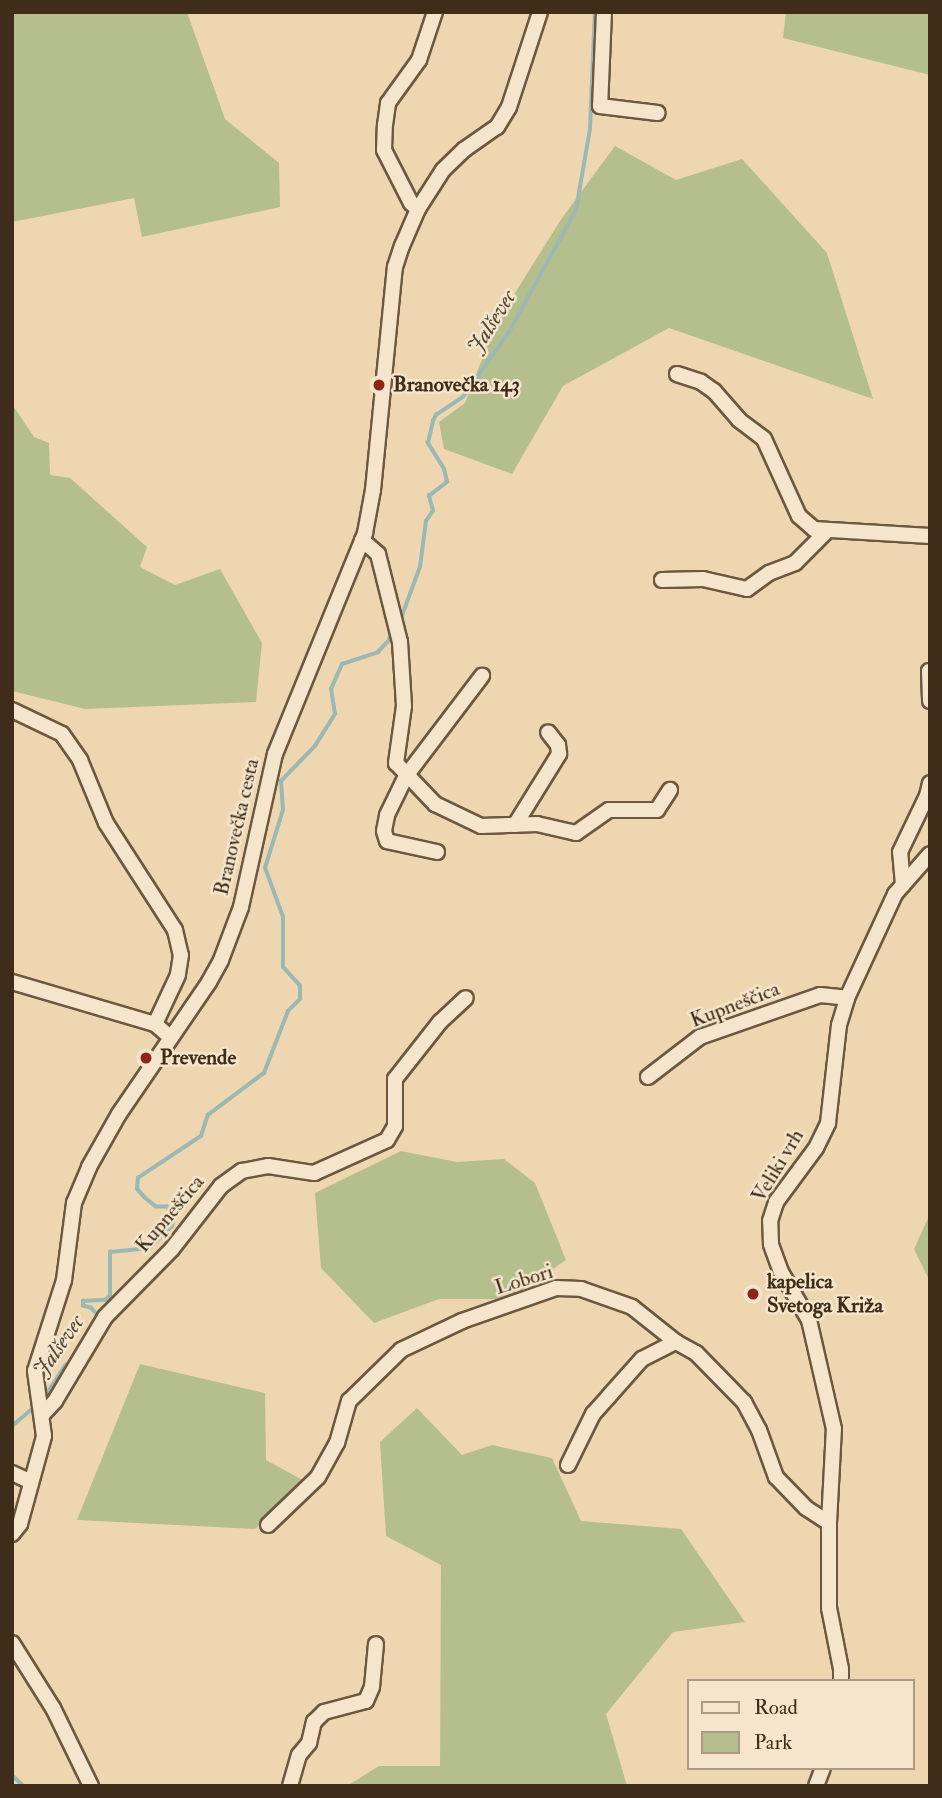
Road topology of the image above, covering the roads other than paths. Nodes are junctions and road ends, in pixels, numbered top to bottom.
1 (435, 12) edge
2 (540, 12) edge
3 (604, 12) edge
4 (657, 113) dead end
5 (418, 209) junction
6 (677, 374) dead end
7 (826, 532) junction
8 (930, 536) edge
9 (362, 540) junction
10 (662, 580) dead end
11 (929, 671) edge
12 (482, 676) dead end
13 (930, 701) edge
14 (12, 710) edge
15 (548, 732) dead end
16 (406, 776) junction
17 (930, 783) edge
18 (670, 790) dead end
19 (515, 825) junction
20 (437, 852) dead end
21 (930, 854) edge
22 (904, 885) junction
23 (12, 982) edge
24 (466, 998) dead end
25 (847, 998) junction
26 (155, 1024) junction
27 (171, 1038) junction
28 (648, 1077) dead end
29 (676, 1342) junction
30 (41, 1407) junction
31 (568, 1465) dead end
32 (12, 1473) edge
33 (31, 1482) junction
34 (829, 1523) junction
35 (268, 1525) dead end
36 (12, 1534) edge
37 (12, 1643) edge
38 (376, 1644) dead end
39 (841, 1679) edge
40 (91, 1786) edge
41 (290, 1786) edge

1 - 5 street
2 - 5 street, Branovečka cesta
3 - 4 street
5 - 9 street, Branovečka cesta
6 - 7 street
7 - 8 street
7 - 10 street
9 - 16 street
9 - 27 street, Branovečka cesta
11 - 13 street
12 - 16 street
14 - 26 street
15 - 19 street
16 - 19 street
16 - 20 street
17 - 22 street
18 - 19 street
21 - 22 street, Veliki vrh
22 - 25 street, Veliki vrh
23 - 26 street
24 - 30 street, Kupneščica
25 - 28 street, Kupneščica
25 - 34 street, Veliki vrh
26 - 27 street
27 - 30 street, Branovečka cesta
29 - 31 street
29 - 34 street, Lobori
29 - 35 street, Lobori
30 - 33 street, Branovečka cesta
32 - 33 street
33 - 36 street, Branovečka cesta
34 - 39 street, Veliki vrh
37 - 40 street
38 - 41 street

